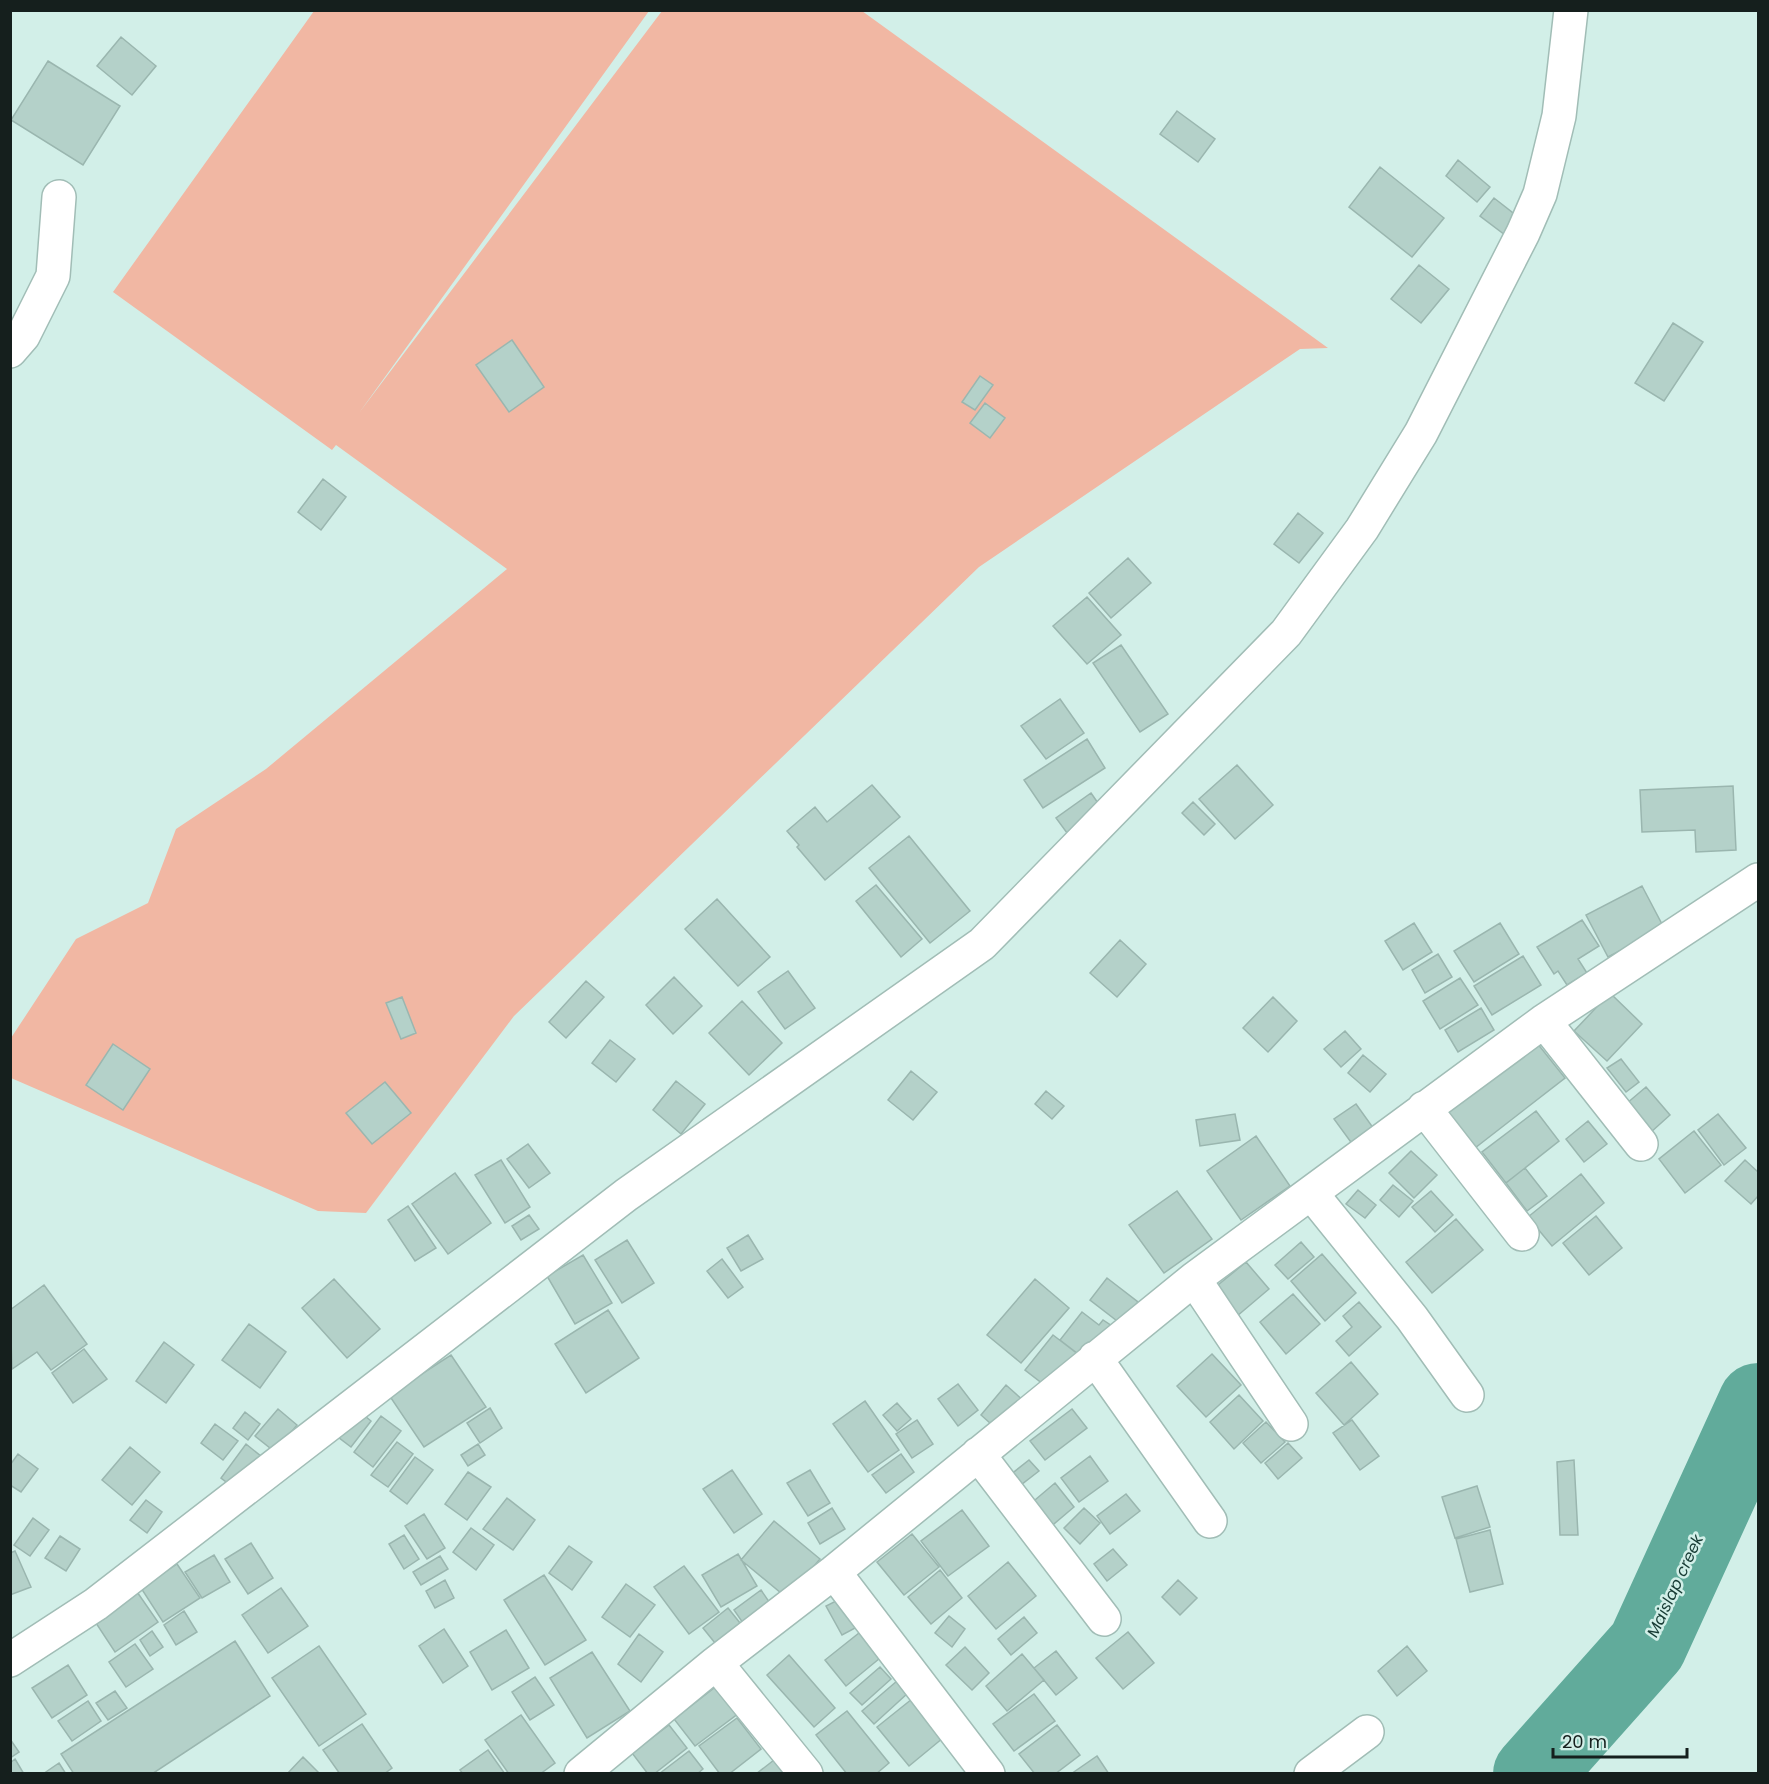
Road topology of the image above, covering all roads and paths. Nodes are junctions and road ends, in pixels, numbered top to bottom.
1 (1571, 10) edge
2 (59, 197) dead end
3 (10, 351) edge
4 (1758, 880) edge
5 (1544, 1021) junction
6 (1424, 1108) junction
7 (1641, 1144) dead end
8 (1311, 1193) junction
9 (1522, 1234) dead end
10 (1194, 1279) junction
11 (1095, 1358) junction
12 (1467, 1395) dead end
13 (1291, 1424) dead end
14 (978, 1454) junction
15 (1210, 1521) dead end
16 (834, 1572) junction
17 (1104, 1619) dead end
18 (10, 1660) edge
19 (716, 1663) junction
20 (1367, 1732) dead end
21 (600, 1768) edge
22 (806, 1773) edge
23 (988, 1773) edge
24 (1311, 1773) edge

1 - 18 street
2 - 3 street
4 - 5 street
5 - 6 street
5 - 7 street
6 - 8 street
6 - 9 street
8 - 10 street
8 - 12 street
10 - 11 street
10 - 13 street
11 - 14 street
11 - 15 street
14 - 16 street
14 - 17 street
16 - 19 street
16 - 23 street
19 - 21 street
19 - 22 street
20 - 24 street

